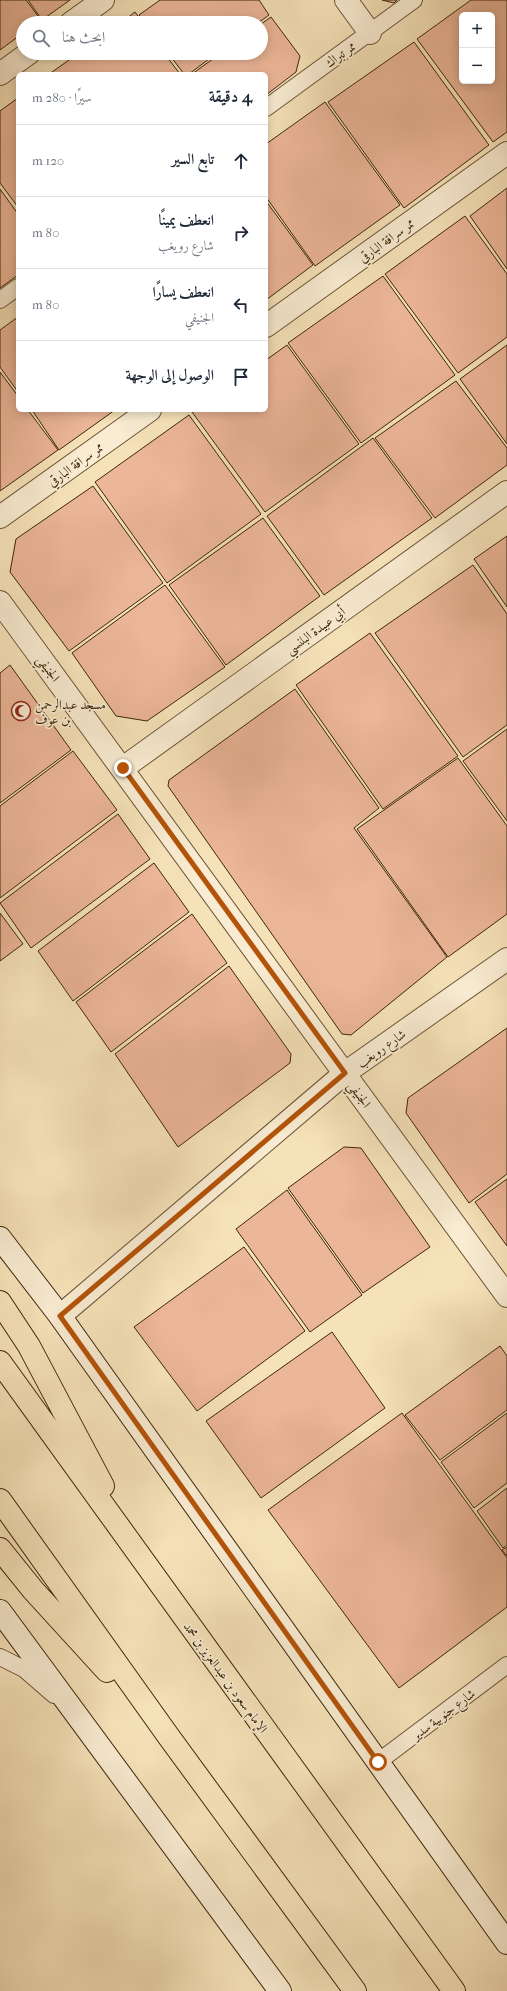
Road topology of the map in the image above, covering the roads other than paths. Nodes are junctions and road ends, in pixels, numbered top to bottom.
1 (103, 0) edge
2 (346, 0) edge
3 (414, 0) edge
4 (81, 16) edge
5 (370, 33) junction
6 (19, 60) edge
7 (0, 74) edge
8 (268, 107) edge
9 (507, 154) edge
10 (16, 288) edge
11 (0, 300) edge
12 (268, 325) edge
13 (147, 412) edge
14 (507, 492) edge
15 (0, 517) edge
16 (0, 602) edge
17 (123, 768) junction
18 (507, 959) edge
19 (345, 1073) junction
20 (0, 1238) edge
21 (507, 1296) edge
22 (0, 1302) edge
23 (60, 1316) junction
24 (0, 1362) edge
25 (0, 1500) edge
26 (0, 1549) edge
27 (144, 1563) junction
28 (0, 1612) edge
29 (0, 1657) edge
30 (507, 1665) edge
31 (67, 1705) junction
32 (169, 1737) junction
33 (378, 1762) junction
34 (507, 1943) edge
35 (280, 1991) edge
36 (354, 1991) edge
37 (454, 1991) edge

1 - 4 street
2 - 5 street
3 - 5 lane, ممر تبراك
5 - 8 lane, ممر تبراك
6 - 7 street
9 - 12 street, ممر سراقة البارقي
10 - 11 lane
13 - 15 street, ممر سراقة البارقي
14 - 17 street, أبي عبيدة البلنسي
16 - 17 street, الجنيفي
17 - 19 street, الجنيفي
18 - 19 street, شارع رويغب
19 - 21 street, الجنيفي
19 - 23 street, شارع رويغب
20 - 23 street
22 - 27 main road
23 - 33 street
24 - 27 main road, الإمام سعود بن عبدالعزيز بن محمد
25 - 32 main road
26 - 32 main road
27 - 37 main road, الإمام سعود بن عبدالعزيز بن محمد
28 - 31 street
29 - 31 lane
30 - 33 lane, شارع جنوبية سدير
31 - 35 street
32 - 36 main road
33 - 34 street

